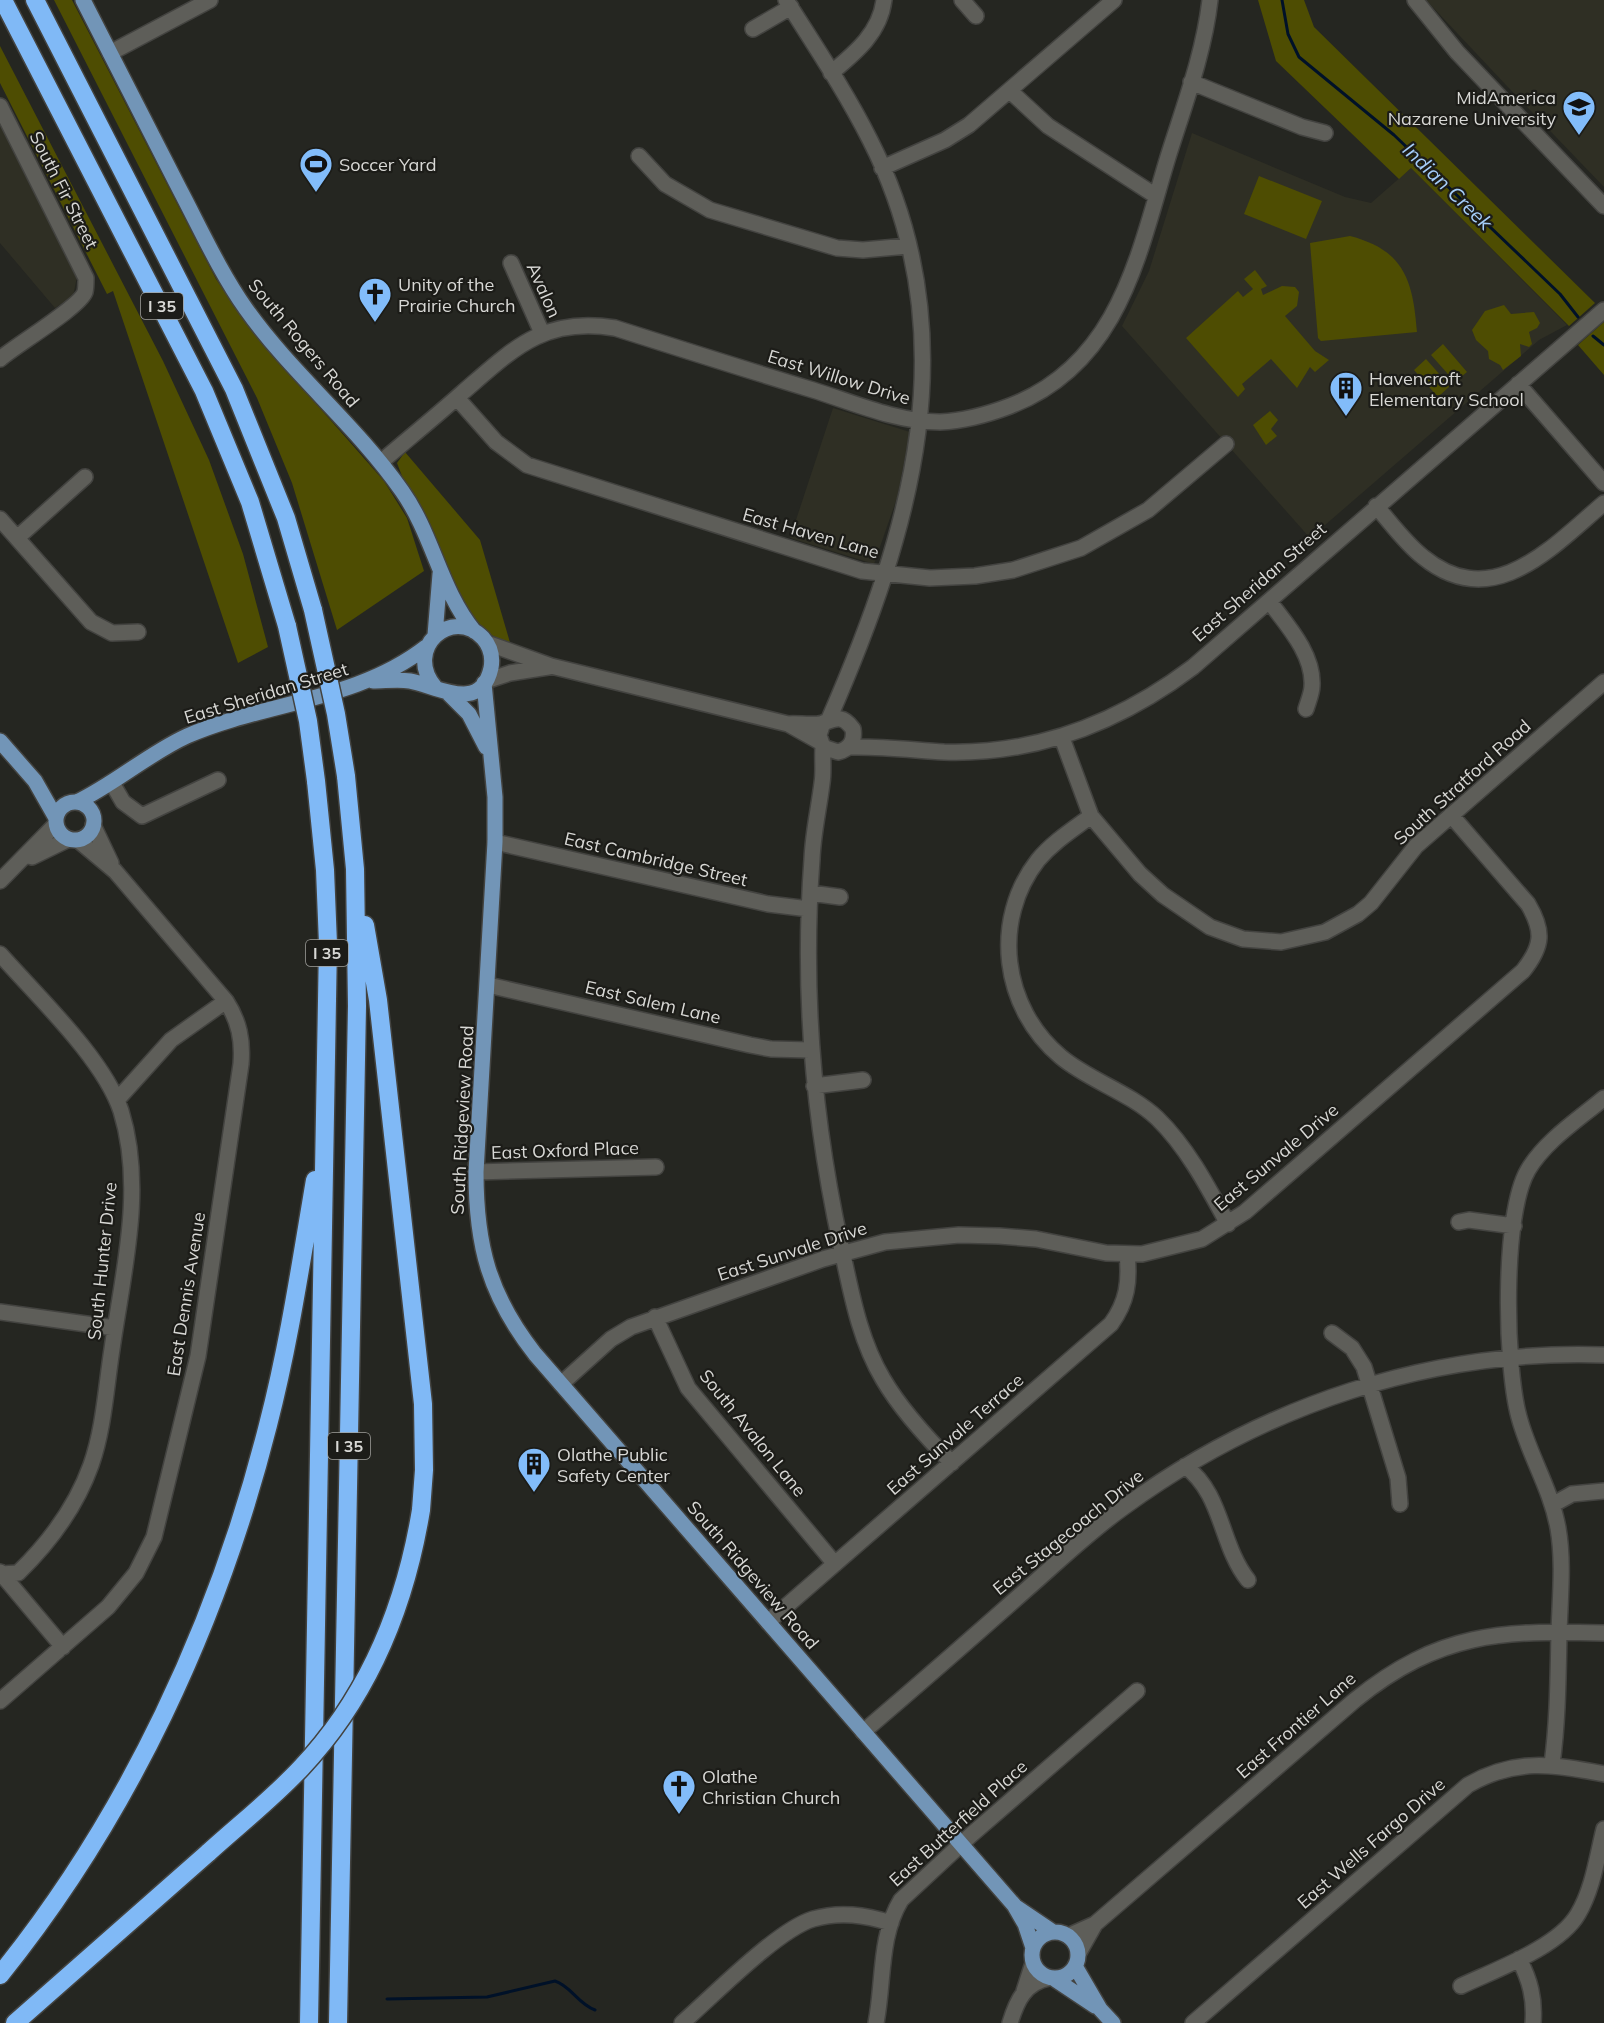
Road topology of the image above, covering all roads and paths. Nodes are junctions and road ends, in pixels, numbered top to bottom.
1 (3, 0) edge
2 (35, 0) edge
3 (82, 0) edge
4 (210, 0) edge
5 (884, 0) edge
6 (962, 0) edge
7 (1114, 0) edge
8 (1210, 0) edge
9 (1415, 0) edge
10 (789, 4) edge
11 (976, 16) dead end
12 (753, 29) dead end
13 (110, 53) junction
14 (831, 73) junction
15 (1191, 82) junction
16 (1010, 91) junction
17 (0, 106) edge
18 (1325, 133) dead end
19 (639, 156) dead end
20 (882, 168) junction
21 (1156, 196) junction
22 (1604, 206) edge
23 (908, 246) junction
24 (511, 263) dead end
25 (1604, 310) edge
26 (542, 333) junction
27 (0, 359) edge
28 (1518, 384) junction
29 (457, 398) junction
30 (921, 420) junction
31 (1226, 444) dead end
32 (381, 462) junction
33 (85, 477) dead end
34 (1604, 483) edge
35 (1604, 503) edge
36 (1376, 506) junction
37 (0, 519) edge
38 (17, 538) junction
39 (440, 574) junction
40 (884, 574) junction
41 (1269, 601) junction
42 (474, 631) junction
43 (138, 632) dead end
44 (431, 641) junction
45 (486, 643) junction
46 (551, 666) junction
47 (372, 681) junction
48 (485, 682) junction
49 (1604, 682) edge
50 (435, 687) junction
51 (843, 690) junction
52 (449, 694) junction
53 (1306, 709) dead end
54 (826, 721) junction
55 (788, 724) junction
56 (850, 725) junction
57 (1062, 738) junction
58 (0, 741) edge
59 (881, 746) junction
60 (832, 747) junction
61 (490, 755) junction
62 (218, 780) dead end
63 (35, 781) junction
64 (112, 783) junction
65 (73, 802) junction
66 (1451, 815) junction
67 (1090, 816) junction
68 (56, 821) junction
69 (93, 822) junction
70 (73, 839) junction
71 (495, 842) junction
72 (17, 866) junction
73 (355, 869) junction
74 (115, 871) junction
75 (0, 881) edge
76 (810, 893) junction
77 (840, 897) dead end
78 (809, 909) junction
79 (0, 954) edge
80 (488, 985) junction
81 (226, 1001) junction
82 (810, 1050) junction
83 (863, 1080) dead end
84 (814, 1086) junction
85 (1604, 1098) edge
86 (117, 1100) junction
87 (325, 1125) junction
88 (656, 1167) dead end
89 (476, 1172) junction
90 (1459, 1222) dead end
91 (1228, 1224) junction
92 (1514, 1226) junction
93 (842, 1253) junction
94 (1127, 1254) junction
95 (0, 1312) edge
96 (655, 1317) junction
97 (115, 1328) junction
98 (1332, 1333) dead end
99 (1604, 1355) edge
100 (1510, 1358) junction
101 (561, 1384) junction
102 (1369, 1385) junction
103 (952, 1463) junction
104 (1185, 1466) junction
105 (1604, 1491) edge
106 (1400, 1504) dead end
107 (1552, 1505) junction
108 (835, 1564) junction
109 (1, 1573) edge
110 (1248, 1581) dead end
111 (768, 1622) junction
112 (1559, 1632) junction
113 (1604, 1633) edge
114 (63, 1647) junction
115 (1137, 1691) dead end
116 (0, 1701) edge
117 (863, 1732) junction
118 (1552, 1764) junction
119 (1604, 1774) edge
120 (1604, 1829) edge
121 (960, 1844) junction
122 (1014, 1905) junction
123 (891, 1923) junction
124 (1095, 1924) junction
125 (1060, 1934) junction
126 (1033, 1955) junction
127 (1519, 1959) junction
128 (1077, 1960) junction
129 (0, 1975) edge
130 (1051, 1978) junction
131 (1461, 1986) dead end
132 (1024, 1991) junction
133 (1100, 2009) junction
134 (15, 2023) edge
135 (309, 2023) edge
136 (338, 2023) edge
137 (682, 2023) edge
138 (876, 2023) edge
139 (1010, 2023) edge
140 (1113, 2023) edge
141 (1193, 2023) edge
142 (1533, 2023) edge

1 - 87 highway, I 35, bridge
2 - 73 highway, I 35, bridge
3 - 13 main road, South Rogers Road
4 - 13 street
5 - 14 street
6 - 11 street
7 - 16 street
8 - 15 street, East Willow Drive
9 - 22 street
10 - 12 street
10 - 14 street
13 - 32 main road, South Rogers Road
14 - 20 street
15 - 18 street
15 - 21 street, East Willow Drive
16 - 20 street
16 - 21 street
17 - 27 street, South Fir Street
19 - 23 street
20 - 23 street
21 - 30 street, East Willow Drive
23 - 30 street
24 - 26 street, Avalon
25 - 28 street, East Sheridan Street
26 - 29 street, East Willow Drive
26 - 30 street, East Willow Drive
28 - 34 street
28 - 36 street, East Sheridan Street
29 - 32 street, East Willow Drive
29 - 40 street, East Haven Lane
30 - 40 street
31 - 40 street, East Haven Lane
32 - 39 main road, South Rogers Road
33 - 38 street
35 - 36 street
36 - 41 street, East Sheridan Street
37 - 38 street
38 - 43 street
39 - 42 main road, South Rogers Road
39 - 44 main road
40 - 51 street
41 - 53 street
41 - 57 street, East Sheridan Street
42 - 44 main road
42 - 45 main road
44 - 47 main road, East Sheridan Street
44 - 50 main road
45 - 46 street
45 - 48 main road
46 - 48 street
46 - 55 street
47 - 50 main road, East Sheridan Street
47 - 64 main road, East Sheridan Street
48 - 52 main road
48 - 61 main road, South Ridgeview Road
49 - 66 street, South Stratford Road
50 - 52 main road
51 - 54 street
51 - 56 street
52 - 61 main road, South Ridgeview Road
54 - 55 street
54 - 56 street
54 - 60 street
55 - 60 street
56 - 59 street, East Sheridan Street
56 - 60 street
57 - 59 street, East Sheridan Street
57 - 67 street, South Stratford Road
58 - 63 main road
59 - 60 street, East Sheridan Street
60 - 76 street
61 - 71 main road, South Ridgeview Road
62 - 64 street
63 - 65 main road
63 - 68 main road
64 - 65 main road, East Sheridan Street
64 - 69 main road, East Sheridan Street
65 - 68 main road
65 - 69 main road
66 - 67 street, South Stratford Road
66 - 91 street, East Sunvale Drive
67 - 91 street
68 - 70 main road
68 - 72 street
69 - 70 main road
69 - 74 street, East Dennis Avenue
70 - 72 street
70 - 74 street, East Dennis Avenue
71 - 78 street, East Cambridge Street
71 - 80 main road, South Ridgeview Road
72 - 75 street
73 - 134 highway, bridge
73 - 136 highway, I 35
74 - 81 street, East Dennis Avenue
76 - 77 street
76 - 78 street
78 - 82 street
79 - 86 street, South Hunter Drive
80 - 82 street, East Salem Lane
80 - 89 main road, South Ridgeview Road
81 - 86 street
81 - 114 street, East Dennis Avenue
82 - 84 street
83 - 84 street
84 - 93 street
85 - 92 street
86 - 97 street, South Hunter Drive
87 - 129 highway
87 - 135 highway, I 35
88 - 89 street, East Oxford Place
89 - 101 main road, South Ridgeview Road
90 - 92 street
91 - 94 street, East Sunvale Drive
92 - 100 street
93 - 94 street, East Sunvale Drive
93 - 96 street, East Sunvale Drive
93 - 103 street
94 - 103 street, East Sunvale Terrace
95 - 97 street
96 - 101 street, East Sunvale Drive
96 - 108 street, South Avalon Lane
97 - 109 street, South Hunter Drive
98 - 102 street
99 - 100 street, East Stagecoach Drive
100 - 102 street, East Stagecoach Drive
100 - 107 street
101 - 111 main road, South Ridgeview Road
102 - 104 street, East Stagecoach Drive
102 - 106 street
103 - 108 street, East Sunvale Terrace
104 - 110 street
104 - 117 street, East Stagecoach Drive
105 - 107 street
107 - 112 street
108 - 111 street, East Sunvale Terrace
109 - 114 street
111 - 117 main road, South Ridgeview Road
112 - 113 street, East Frontier Lane
112 - 118 street
112 - 124 street, East Frontier Lane
114 - 116 street, East Dennis Avenue
115 - 121 street, East Butterfield Place
117 - 121 main road, South Ridgeview Road
118 - 119 street, East Wells Fargo Drive
118 - 141 street, East Wells Fargo Drive
120 - 127 street
121 - 122 main road, South Ridgeview Road
121 - 123 street, East Butterfield Place
122 - 125 main road
122 - 126 main road
123 - 137 street
123 - 138 street, East Butterfield Place
124 - 125 street
124 - 128 street
125 - 126 main road
125 - 128 main road
126 - 130 main road
126 - 132 street
127 - 131 street
127 - 142 street
128 - 130 main road
128 - 133 main road
130 - 132 street
130 - 133 main road
132 - 139 street
133 - 140 main road

